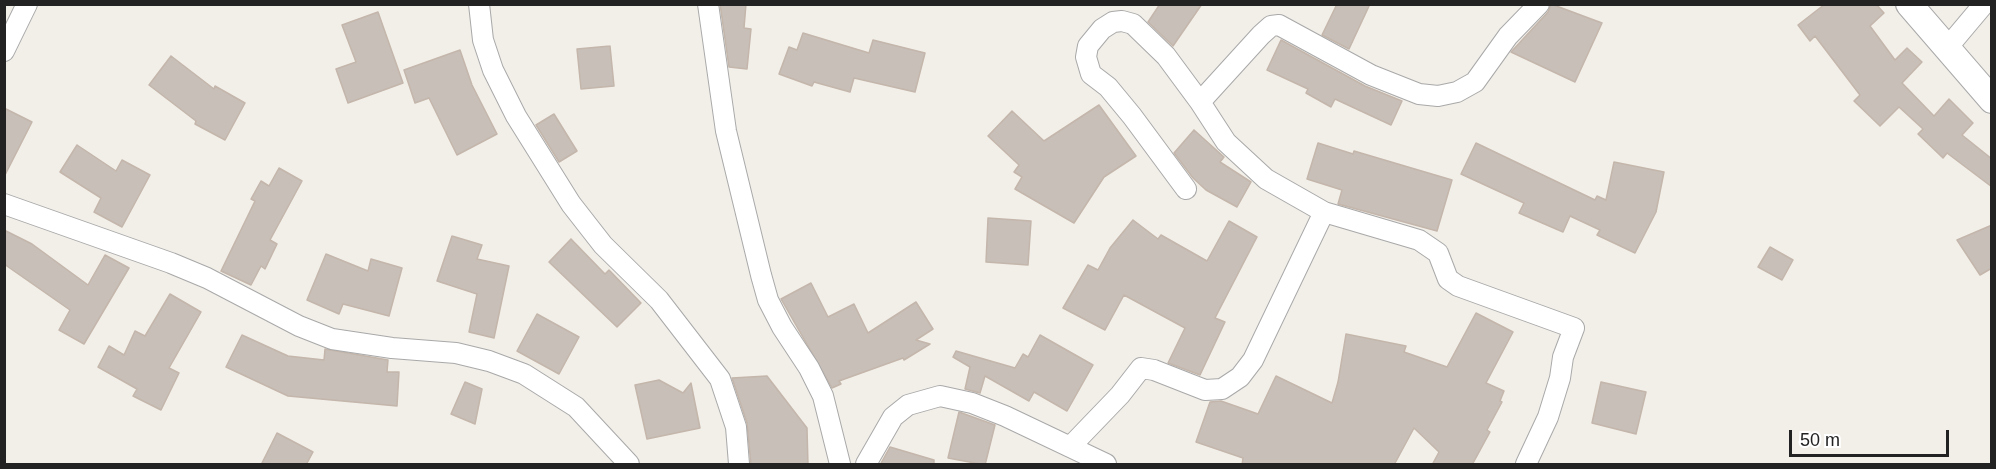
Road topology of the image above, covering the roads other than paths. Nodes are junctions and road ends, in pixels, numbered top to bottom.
1 (27, 4) edge
2 (479, 4) edge
3 (708, 4) edge
4 (1539, 4) edge
5 (1910, 4) edge
6 (1984, 4) edge
7 (1947, 48) junction
8 (4, 51) edge
9 (1992, 100) edge
10 (1200, 102) junction
11 (1186, 189) dead end
12 (4, 204) edge
13 (1324, 212) junction
14 (1070, 447) junction
15 (629, 465) edge
16 (739, 465) edge
17 (840, 465) edge
18 (866, 465) edge
19 (1106, 465) edge
20 (1526, 465) edge

1 - 8 street
2 - 16 street
3 - 17 street
4 - 10 street
5 - 7 street
6 - 7 street
7 - 9 street
10 - 11 street
10 - 13 street
12 - 15 street
13 - 14 street
13 - 20 street
14 - 18 street
14 - 19 street

